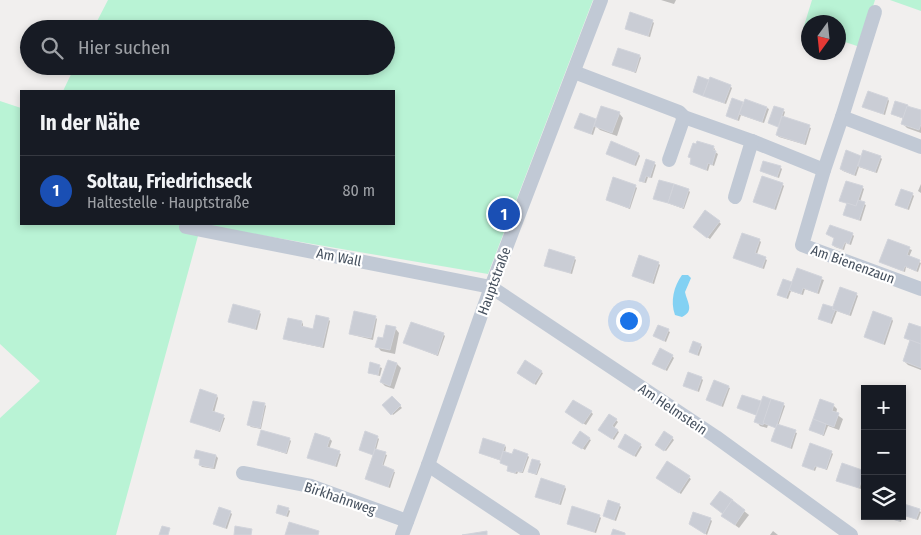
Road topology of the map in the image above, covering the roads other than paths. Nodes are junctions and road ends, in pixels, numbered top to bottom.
1 (601, 0) edge
2 (875, 12) dead end
3 (574, 72) junction
4 (684, 117) junction
5 (842, 118) junction
6 (752, 141) junction
7 (921, 147) edge
8 (669, 160) dead end
9 (824, 170) junction
10 (735, 197) dead end
11 (186, 227) dead end
12 (491, 287) junction
13 (921, 289) edge
14 (428, 465) junction
15 (243, 473) dead end
16 (407, 521) junction
17 (402, 535) edge
18 (533, 535) edge
19 (851, 535) edge

1 - 3 street, Hauptstraße
2 - 5 street, Am Bienenzaun
3 - 4 street
3 - 12 street, Hauptstraße
4 - 6 street
4 - 8 street
5 - 7 street
5 - 9 street, Am Bienenzaun
6 - 9 street
6 - 10 street
9 - 13 street, Am Bienenzaun
11 - 12 street, Am Wall
12 - 14 street, Hauptstraße
12 - 19 street, Am Helmstein
14 - 16 street, Hauptstraße
14 - 18 street
15 - 16 street, Birkhahnweg
16 - 17 street, Hauptstraße

